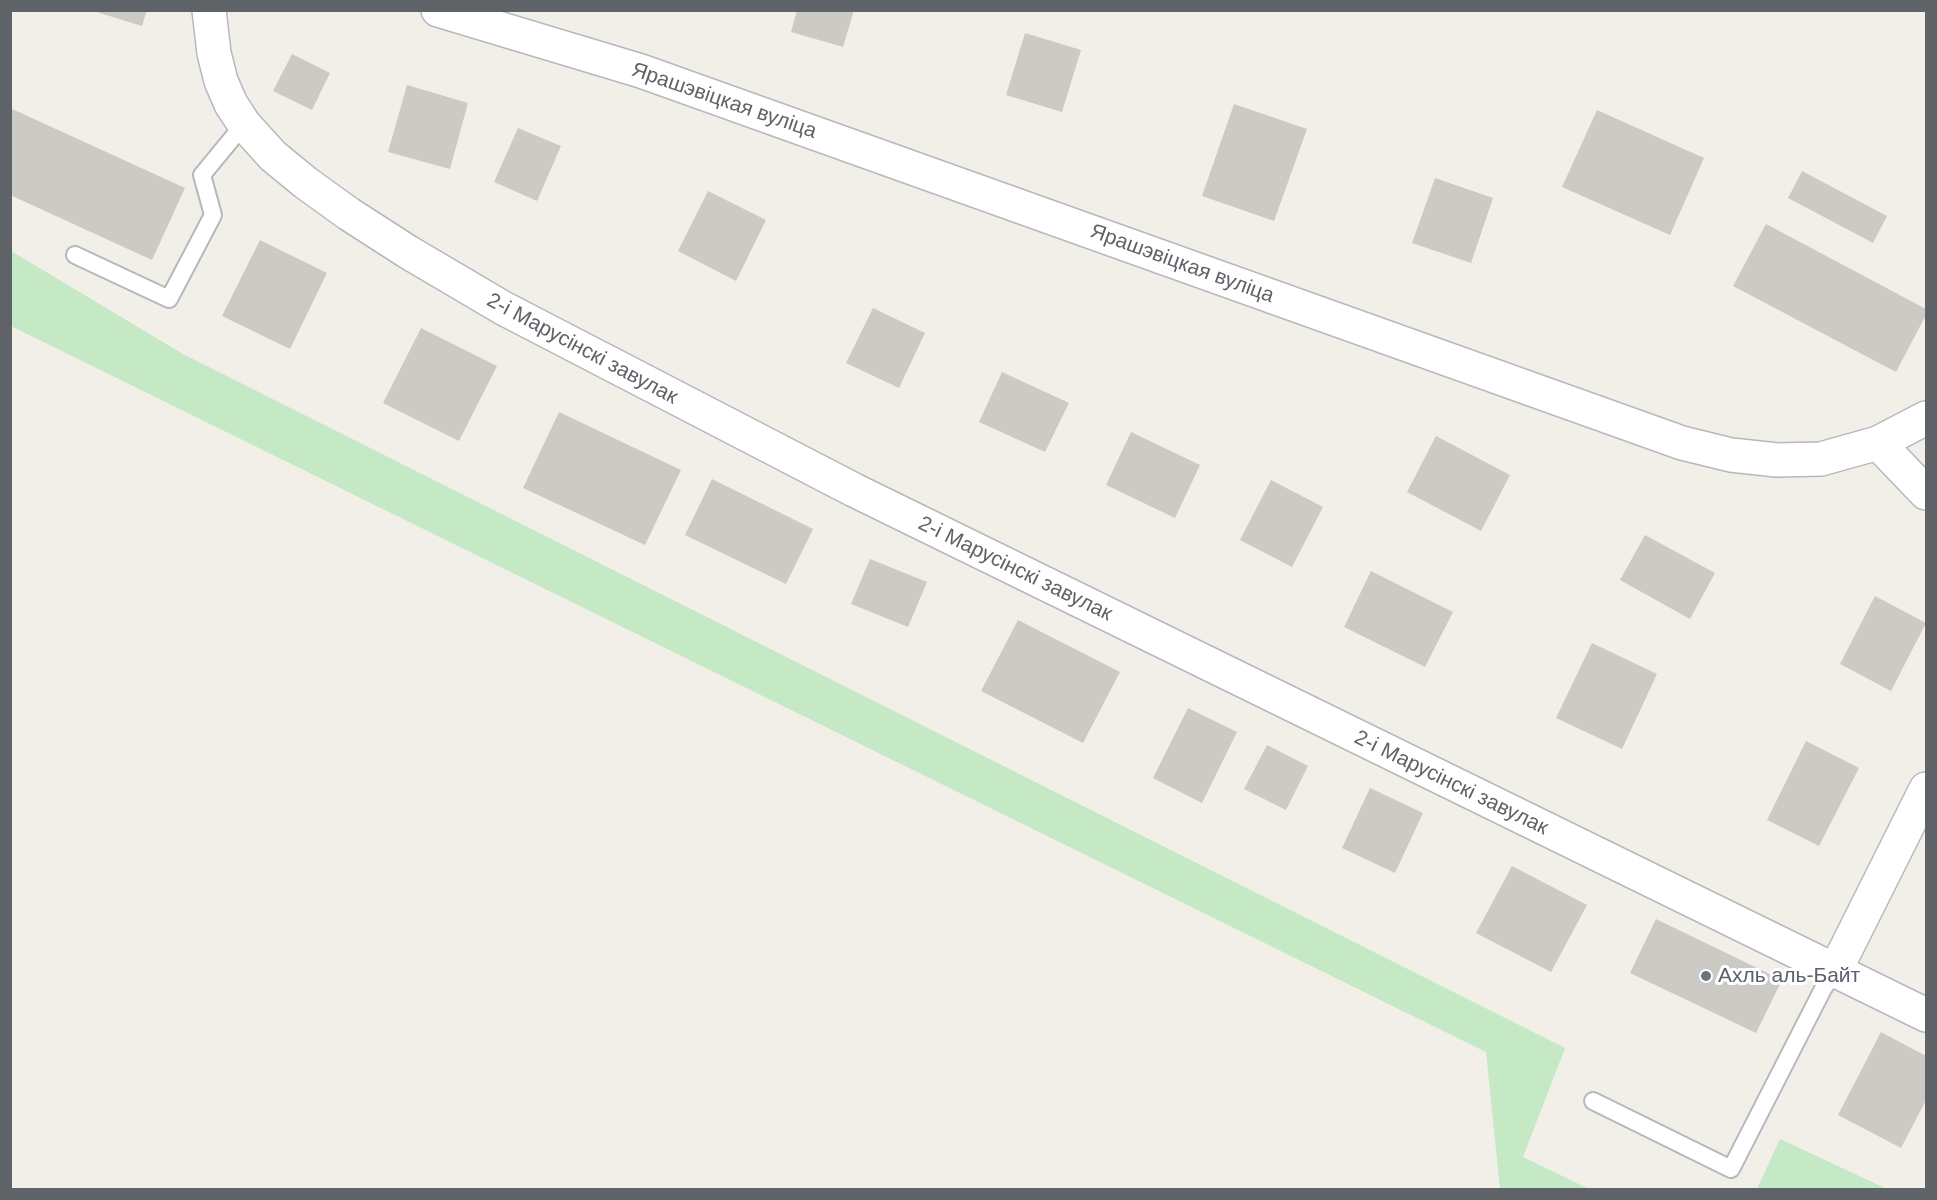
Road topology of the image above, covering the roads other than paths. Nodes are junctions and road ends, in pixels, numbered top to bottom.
1 (209, 10) edge
2 (438, 10) edge
3 (244, 124) junction
4 (75, 255) dead end
5 (1926, 418) edge
6 (1878, 443) junction
7 (1926, 493) edge
8 (1926, 789) edge
9 (1835, 971) junction
10 (1926, 1015) edge
11 (1593, 1101) dead end

1 - 3 street, 2-і Марусінскі завулак
2 - 6 street, Ярашэвіцкая вуліца
3 - 4 lane
3 - 9 street, 2-і Марусінскі завулак
5 - 6 street, Ярашэвіцкая вуліца
6 - 7 street
8 - 9 street
9 - 10 street, 2-і Марусінскі завулак
9 - 11 lane

